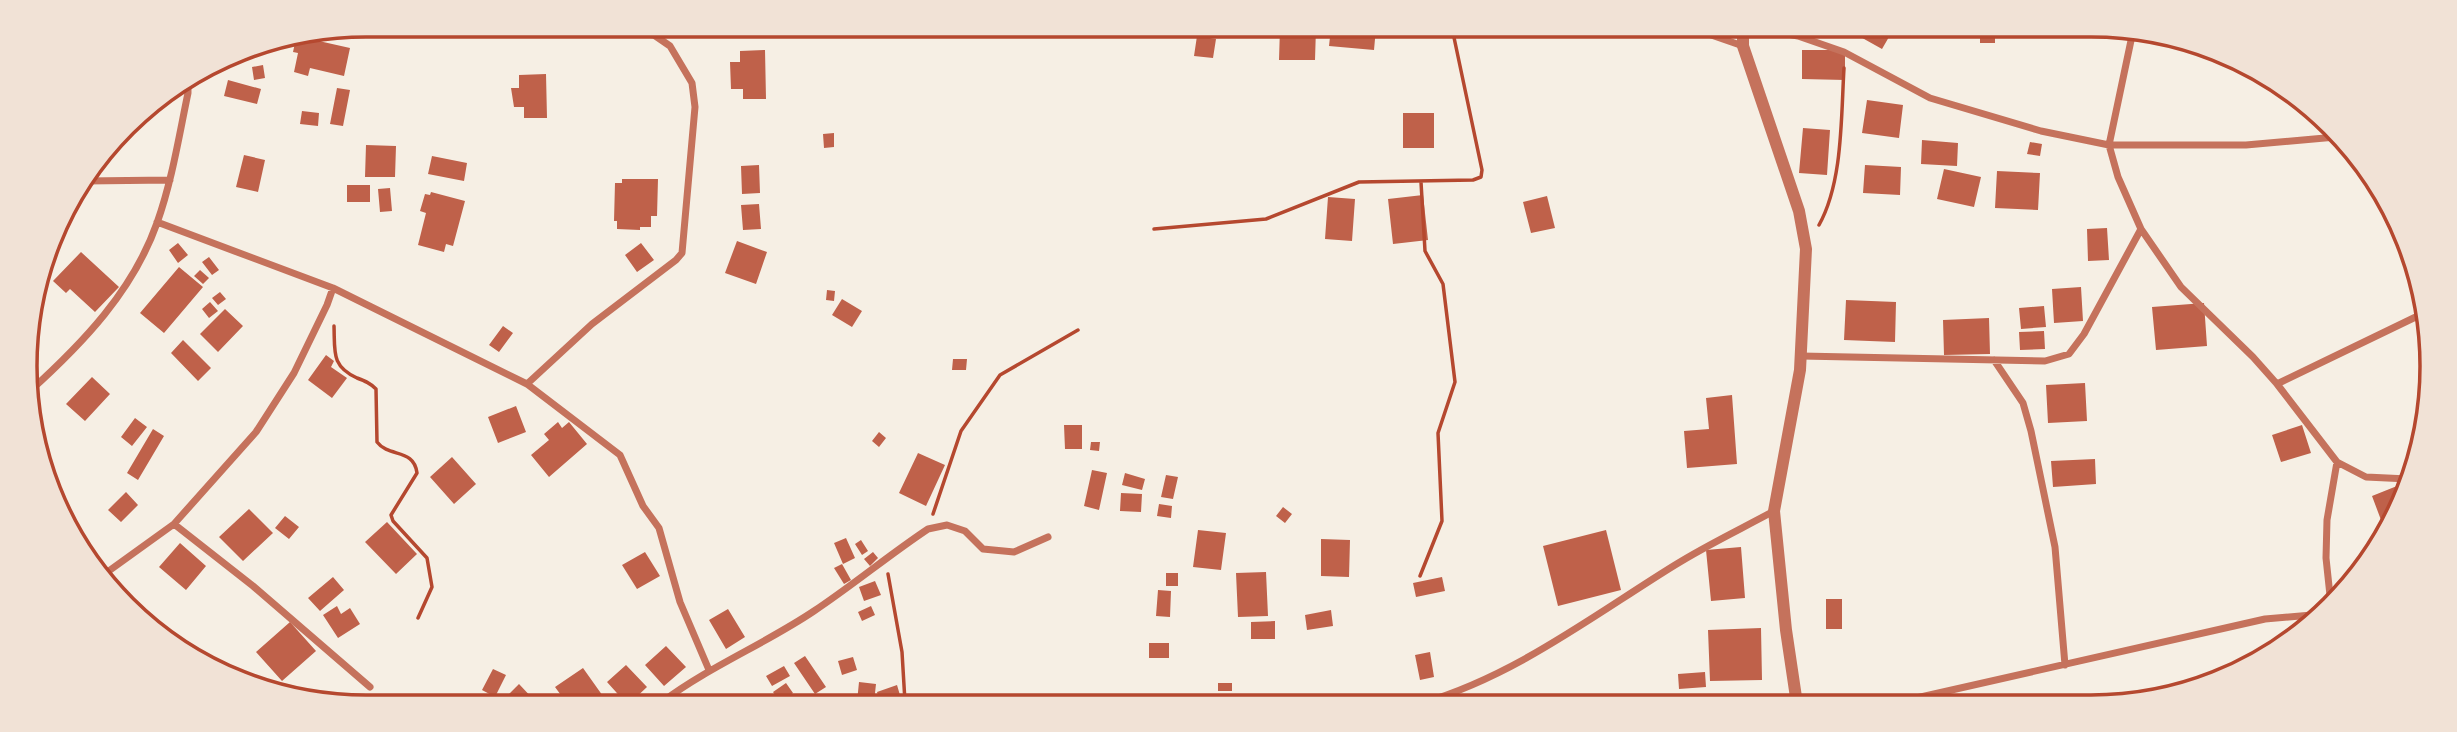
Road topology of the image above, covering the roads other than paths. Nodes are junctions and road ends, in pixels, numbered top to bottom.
1 (657, 37) edge
2 (1717, 37) edge
3 (1743, 37) edge
4 (1801, 37) edge
5 (2131, 40) edge
6 (1743, 46) junction
7 (188, 89) edge
8 (2328, 138) edge
9 (2109, 145) junction
10 (170, 180) junction
11 (94, 181) edge
12 (157, 222) junction
13 (2141, 229) junction
14 (333, 288) junction
15 (2416, 317) edge
16 (1801, 356) junction
17 (1994, 360) junction
18 (527, 384) junction
19 (2277, 384) junction
20 (37, 385) edge
21 (2337, 463) junction
22 (2400, 479) edge
23 (1774, 511) junction
24 (173, 524) junction
25 (1048, 537) dead end
26 (109, 571) edge
27 (2330, 593) edge
28 (2306, 615) edge
29 (2065, 665) junction
30 (709, 670) junction
31 (370, 687) dead end
32 (672, 695) edge
33 (1446, 695) edge
34 (1796, 695) edge
35 (1930, 695) edge

1 - 18 street
2 - 6 street
3 - 6 street
4 - 9 street
5 - 9 street
6 - 16 street
7 - 10 street
8 - 9 street
9 - 13 street
10 - 11 street
10 - 12 street
12 - 14 street
12 - 20 street
13 - 17 street
13 - 19 street
14 - 18 street
14 - 24 street
15 - 19 street
16 - 17 street
16 - 23 street
17 - 29 street
18 - 30 street
19 - 21 street
21 - 22 street
21 - 27 street
23 - 33 street
23 - 34 street
24 - 26 street
24 - 31 street
25 - 30 street
28 - 29 street
29 - 35 street
30 - 32 street

